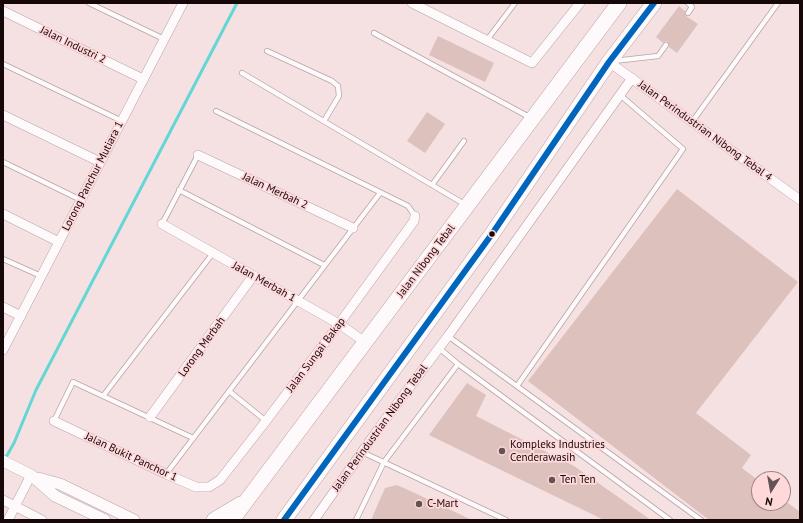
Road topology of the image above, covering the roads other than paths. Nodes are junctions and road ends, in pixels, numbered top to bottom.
1 (89, 3) edge
2 (183, 3) edge
3 (414, 3) edge
4 (515, 3) edge
5 (580, 3) edge
6 (619, 3) edge
7 (654, 3) edge
8 (688, 3) edge
9 (778, 3) edge
10 (3, 11) edge
11 (688, 13) dead end
12 (374, 33) dead end
13 (164, 39) junction
14 (487, 40) junction
15 (666, 45) dead end
16 (267, 51) dead end
17 (609, 62) junction
18 (3, 64) edge
19 (242, 73) dead end
20 (632, 78) junction
21 (143, 79) junction
22 (620, 95) junction
23 (216, 111) dead end
24 (3, 116) edge
25 (532, 119) junction
26 (122, 121) junction
27 (324, 121) junction
28 (692, 122) junction
29 (464, 141) dead end
30 (198, 155) joint
31 (3, 162) edge
32 (100, 162) junction
33 (432, 185) junction
34 (179, 190) junction
35 (380, 193) junction
36 (81, 200) junction
37 (800, 200) edge
38 (468, 206) junction
39 (3, 214) edge
40 (415, 216) joint
41 (162, 224) joint
42 (353, 228) junction
43 (59, 242) junction
44 (213, 253) junction
45 (3, 259) edge
46 (324, 265) junction
47 (41, 276) junction
48 (253, 276) junction
49 (298, 301) junction
50 (3, 307) edge
51 (21, 316) junction
52 (339, 324) junction
53 (448, 336) junction
54 (365, 342) junction
55 (439, 348) junction
56 (3, 350) edge
57 (458, 364) junction
58 (517, 386) junction
59 (228, 391) junction
60 (103, 396) junction
61 (150, 417) junction
62 (54, 421) joint
63 (266, 421) junction
64 (193, 438) junction
65 (362, 452) junction
66 (3, 461) edge
67 (384, 462) junction
68 (166, 474) junction
69 (31, 475) junction
70 (209, 487) joint
71 (247, 500) junction
72 (5, 501) edge
73 (16, 506) junction
74 (8, 520) edge
75 (42, 520) edge
76 (106, 520) edge
77 (134, 520) edge
78 (214, 520) edge
79 (232, 520) edge
80 (246, 520) edge
81 (284, 520) edge
82 (314, 520) edge
83 (356, 520) edge
84 (506, 520) edge
85 (670, 520) edge
86 (702, 520) edge

1 - 13 lane
2 - 13 street, Lorong Panchur Mutiara 1
3 - 14 street
4 - 14 lane
5 - 14 street
6 - 25 highway, Jalan Nibong Tebal
7 - 17 highway
8 - 11 lane
9 - 28 lane
10 - 21 street, Jalan Industri 2
12 - 25 lane
13 - 21 street, Lorong Panchur Mutiara 1
15 - 17 lane
16 - 27 lane
17 - 20 street, Jalan Perindustrian Nibong Tebal 4
17 - 81 highway
18 - 26 lane
19 - 27 lane
20 - 22 street, Jalan Perindustrian Nibong Tebal
20 - 28 street, Jalan Perindustrian Nibong Tebal 4
21 - 26 street, Lorong Panchur Mutiara 1
22 - 53 street, Jalan Perindustrian Nibong Tebal
22 - 58 lane
23 - 35 lane
24 - 32 street
25 - 38 highway, Jalan Nibong Tebal
26 - 32 street, Lorong Panchur Mutiara 1
27 - 33 lane
28 - 37 street, Jalan Perindustrian Nibong Tebal 4
29 - 33 lane
30 - 34 lane
30 - 42 street, Jalan Merbah 2
31 - 36 lane
32 - 36 street, Lorong Panchur Mutiara 1
33 - 38 lane
34 - 41 lane
34 - 46 lane
35 - 40 lane
35 - 42 lane
36 - 43 street, Lorong Panchur Mutiara 1
38 - 54 highway, Jalan Nibong Tebal
39 - 43 street
40 - 52 street, Jalan Sungai Bakap
41 - 44 street, Jalan Merbah 1
42 - 46 lane
43 - 47 street, Lorong Panchur Mutiara 1
44 - 48 street, Jalan Merbah 1
44 - 60 lane
45 - 47 lane
46 - 49 lane
47 - 51 street, Lorong Panchur Mutiara 1
48 - 49 street, Jalan Merbah 1
48 - 61 street, Lorong Merbah
49 - 52 street, Jalan Merbah 1
49 - 59 lane
50 - 51 street
51 - 56 street, Lorong Panchur Mutiara 1
52 - 54 street, Jalan Merbah 1
52 - 63 street, Jalan Sungai Bakap
53 - 55 street, Jalan Perindustrian Nibong Tebal
53 - 58 lane
54 - 71 highway, Jalan Nibong Tebal
55 - 57 lane
55 - 65 street, Jalan Perindustrian Nibong Tebal
57 - 67 lane
57 - 85 lane
58 - 86 lane
59 - 63 lane
59 - 64 lane
60 - 61 lane
60 - 62 lane
61 - 64 lane
62 - 68 street, Jalan Bukit Panchor 1
63 - 70 street, Jalan Sungai Bakap
64 - 68 lane
65 - 67 lane
65 - 82 street, Jalan Perindustrian Nibong Tebal
66 - 69 street
67 - 83 lane
67 - 84 lane
68 - 70 street, Jalan Bukit Panchor 1
69 - 73 street
69 - 76 street
69 - 77 street
71 - 78 highway
71 - 79 highway, Jalan Nibong Tebal
71 - 80 highway
72 - 73 street
73 - 74 street
73 - 75 street

